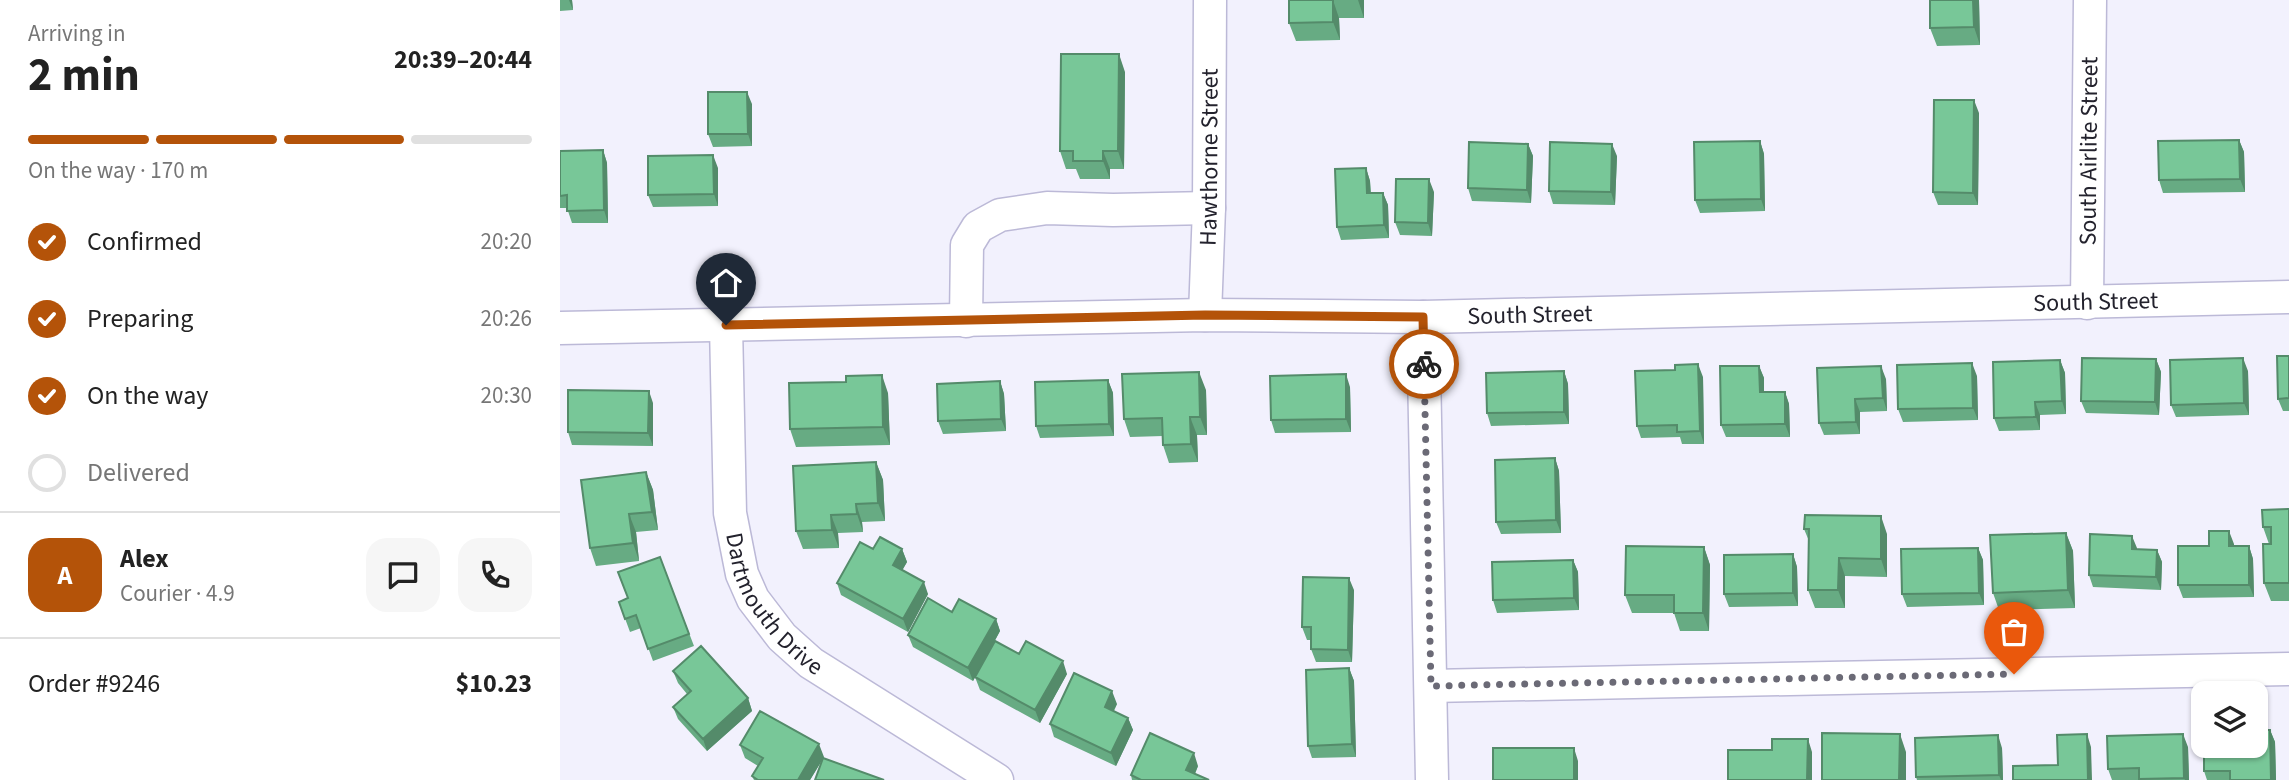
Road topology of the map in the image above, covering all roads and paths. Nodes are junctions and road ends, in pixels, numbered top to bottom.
1 (1210, 0) edge
2 (2090, 0) edge
3 (1209, 208) junction
4 (2289, 297) edge
5 (2087, 303) junction
6 (1205, 315) junction
7 (1423, 317) junction
8 (966, 321) junction
9 (726, 325) junction
10 (560, 328) edge
11 (2289, 669) edge
12 (1431, 686) junction
13 (998, 780) edge
14 (1432, 780) edge

1 - 3 street, Hawthorne Street
2 - 5 street, South Airlite Street
3 - 6 street, Hawthorne Street
3 - 8 street
4 - 5 street, South Street
5 - 7 street, South Street
6 - 7 street, South Street
6 - 8 street, South Street
7 - 12 street
8 - 9 street, South Street
9 - 10 street, South Street
9 - 13 street, Dartmouth Drive
11 - 12 street
12 - 14 street

